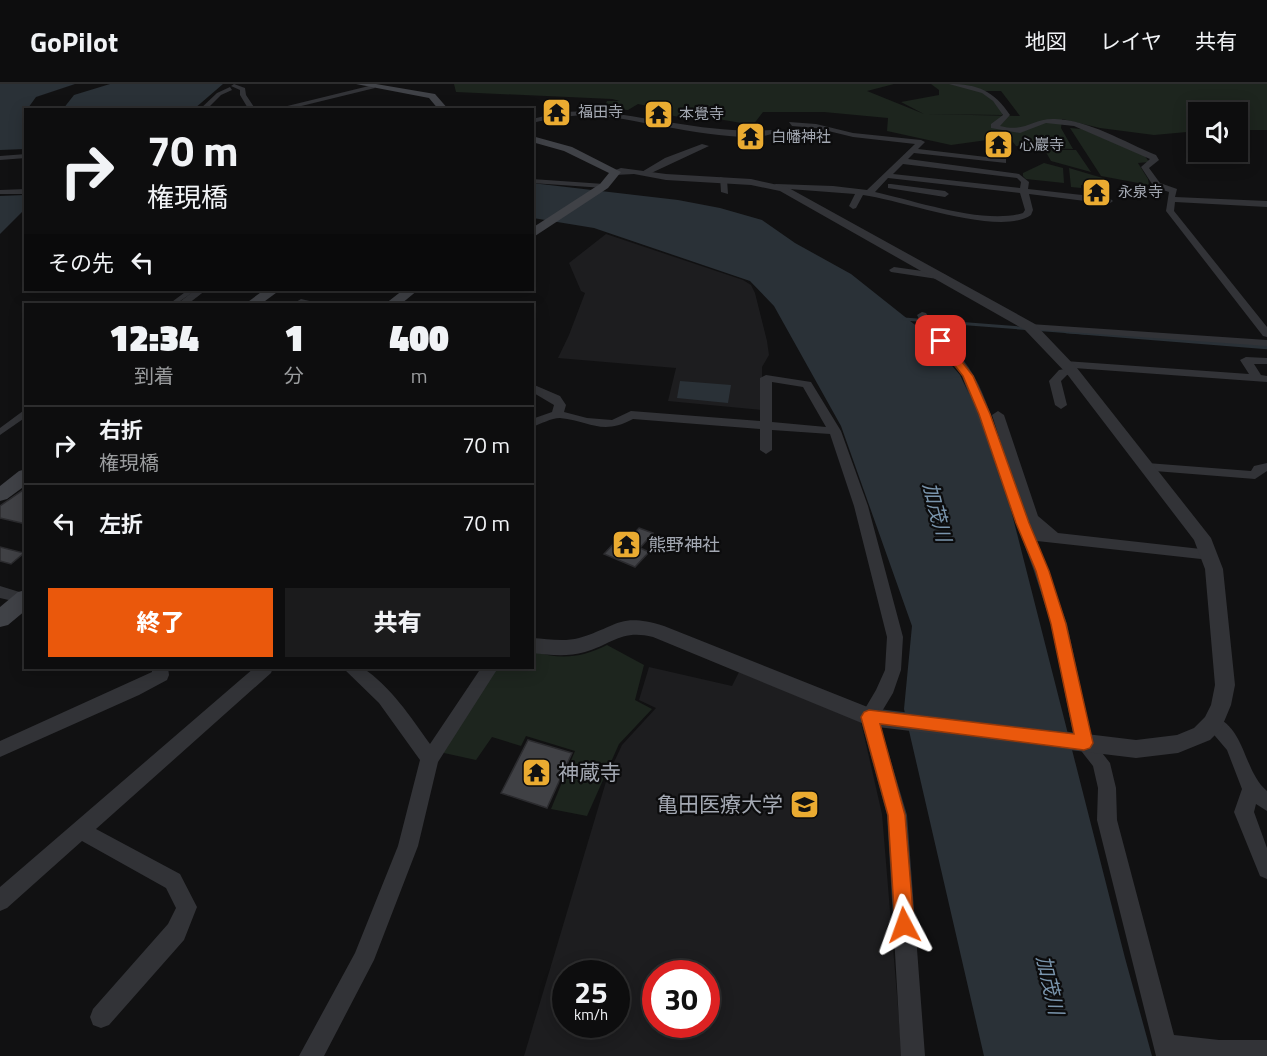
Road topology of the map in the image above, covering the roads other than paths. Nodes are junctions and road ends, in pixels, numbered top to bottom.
1 (360, 84) edge
2 (952, 84) edge
3 (233, 86) edge
4 (373, 87) junction
5 (204, 108) edge
6 (216, 108) edge
7 (252, 108) edge
8 (283, 108) edge
9 (443, 108) edge
10 (534, 120) edge
11 (792, 124) dead end
12 (772, 132) dead end
13 (534, 140) edge
14 (691, 140) dead end
15 (914, 151) junction
16 (24, 156) edge
17 (0, 158) edge
18 (901, 161) junction
19 (1003, 161) dead end
20 (615, 172) junction
21 (644, 173) junction
22 (888, 176) junction
23 (723, 179) junction
24 (534, 181) edge
25 (879, 184) junction
26 (776, 186) junction
27 (603, 187) junction
28 (24, 191) edge
29 (1024, 191) junction
30 (0, 192) edge
31 (725, 192) dead end
32 (864, 192) junction
33 (945, 194) dead end
34 (1171, 199) junction
35 (1109, 201) dead end
36 (1267, 204) edge
37 (854, 206) dead end
38 (996, 210) dead end
39 (978, 218) junction
40 (534, 233) edge
41 (894, 270) dead end
42 (944, 277) junction
43 (191, 291) edge
44 (200, 291) edge
45 (272, 291) edge
46 (410, 291) edge
47 (173, 303) edge
48 (183, 303) edge
49 (254, 303) edge
50 (393, 303) edge
51 (925, 321) dead end
52 (1036, 332) junction
53 (1267, 334) edge
54 (1267, 343) edge
55 (1267, 362) edge
56 (1068, 367) junction
57 (1262, 379) edge
58 (534, 388) edge
59 (1061, 405) dead end
60 (24, 414) edge
61 (557, 414) junction
62 (998, 415) dead end
63 (534, 422) edge
64 (765, 426) junction
65 (835, 431) junction
66 (0, 432) edge
67 (766, 450) dead end
68 (1147, 467) junction
69 (1267, 467) edge
70 (24, 476) edge
71 (2, 490) edge
72 (1027, 535) junction
73 (1053, 537) junction
74 (1210, 555) junction
75 (0, 592) edge
76 (24, 598) edge
77 (24, 599) edge
78 (0, 619) edge
79 (534, 645) edge
80 (160, 669) edge
81 (264, 669) edge
82 (353, 669) edge
83 (489, 669) edge
84 (877, 718) junction
85 (1213, 723) junction
86 (1081, 742) junction
87 (0, 749) edge
88 (430, 759) junction
89 (1251, 789) junction
90 (1267, 802) edge
91 (80, 830) junction
92 (1267, 869) edge
93 (0, 901) edge
94 (101, 1017) dead end
95 (1167, 1051) edge
96 (1267, 1052) edge
97 (1220, 1054) edge
98 (312, 1056) edge
99 (913, 1056) edge

1 - 4 main road
2 - 34 street
3 - 5 street
3 - 6 street
3 - 7 street
4 - 8 street
4 - 9 main road
10 - 12 street
11 - 15 street
13 - 20 main road
14 - 21 street
15 - 18 street
15 - 19 street
16 - 17 street
18 - 22 street
18 - 29 street
20 - 21 street
20 - 27 main road
21 - 23 street
22 - 25 street
22 - 29 street
23 - 26 street
23 - 31 street
24 - 27 street
25 - 32 street
25 - 33 street
26 - 32 street
26 - 42 street
27 - 40 main road
28 - 30 street
29 - 35 street
29 - 39 street
32 - 37 street
32 - 39 street
34 - 36 street
34 - 53 street
38 - 39 street
41 - 42 street
42 - 52 street
43 - 47 street
44 - 48 street
45 - 49 main road
46 - 50 main road
51 - 72 street
52 - 54 street
52 - 56 street
55 - 57 street
56 - 57 street
56 - 59 street
56 - 68 street
58 - 61 street
60 - 66 street
61 - 63 street
61 - 64 street
62 - 73 street
64 - 65 street
64 - 65 street
64 - 67 street
65 - 84 street
68 - 69 street
68 - 74 street
70 - 71 main road
72 - 73 street
72 - 86 street
73 - 74 street
74 - 85 street
75 - 76 street
77 - 78 main road
79 - 84 street
80 - 87 street
81 - 91 street
82 - 88 street
83 - 88 street
84 - 86 street
84 - 99 street
85 - 86 street
85 - 89 street
86 - 95 street
88 - 98 street
89 - 90 street
89 - 92 street
91 - 93 street
91 - 94 street
95 - 97 street
96 - 97 street

